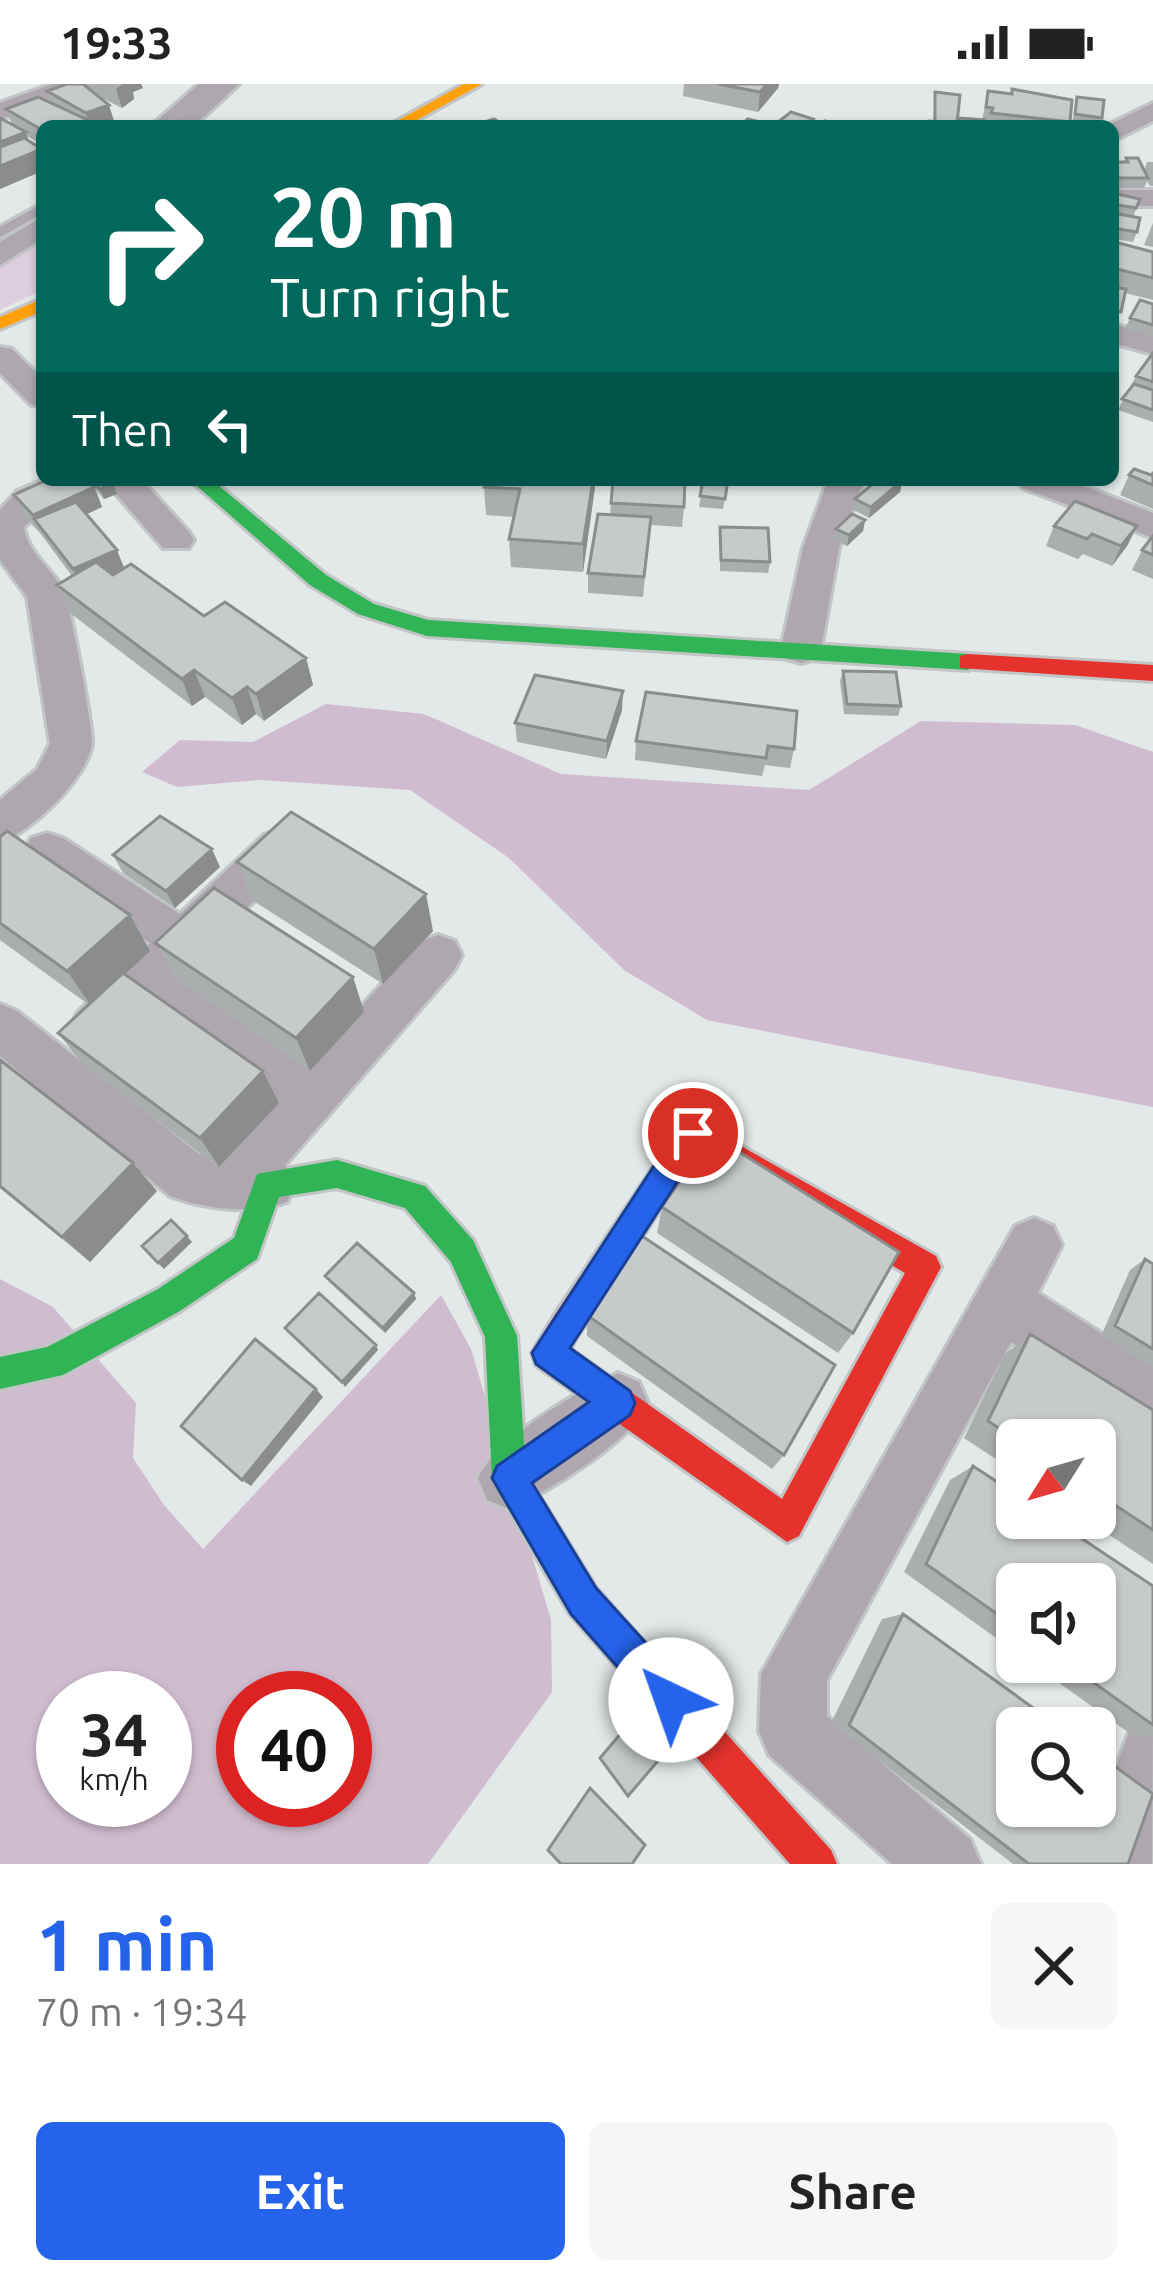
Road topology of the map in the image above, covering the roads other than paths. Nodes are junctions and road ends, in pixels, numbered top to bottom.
1 (75, 84) edge
2 (207, 84) edge
3 (227, 84) edge
4 (475, 84) edge
5 (1153, 111) edge
6 (0, 112) edge
7 (164, 120) edge
8 (185, 120) edge
9 (406, 120) edge
10 (1119, 130) edge
11 (1119, 198) edge
12 (1153, 198) edge
13 (36, 212) edge
14 (36, 230) edge
15 (0, 233) edge
16 (0, 256) edge
17 (36, 307) edge
18 (0, 324) edge
19 (1119, 335) edge
20 (36, 341) edge
21 (1153, 345) edge
22 (0, 357) edge
23 (36, 391) edge
24 (60, 486) edge
25 (127, 486) edge
26 (844, 486) edge
27 (1050, 486) edge
28 (209, 496) edge
29 (1153, 526) edge
30 (801, 649) junction
31 (1153, 673) edge
32 (0, 825) edge
33 (280, 848) edge
34 (47, 850) dead end
35 (184, 941) junction
36 (439, 955) dead end
37 (141, 982) junction
38 (0, 1026) edge
39 (52, 1069) junction
40 (310, 1098) junction
41 (250, 1185) junction
42 (1034, 1245) dead end
43 (1002, 1303) junction
44 (0, 1373) edge
45 (1153, 1400) edge
46 (618, 1403) junction
47 (509, 1478) junction
48 (1153, 1756) edge
49 (817, 1864) edge
50 (945, 1864) edge
51 (1116, 1864) edge

1 - 6 street
2 - 7 lane
3 - 8 street
4 - 9 main road
5 - 10 street
11 - 12 street
13 - 15 lane
14 - 16 street
17 - 18 main road
19 - 21 street
20 - 22 street
22 - 23 street
24 - 32 street
25 - 28 street
26 - 30 street
27 - 29 street
28 - 30 main road
30 - 31 main road
33 - 35 street
34 - 35 street
35 - 37 street
36 - 40 street
37 - 39 street
37 - 40 street
38 - 39 street
39 - 41 street
40 - 41 street
41 - 44 main road
41 - 47 main road
42 - 43 street
43 - 45 street
43 - 50 street
46 - 46 main road
46 - 47 street
47 - 49 main road
48 - 51 street

